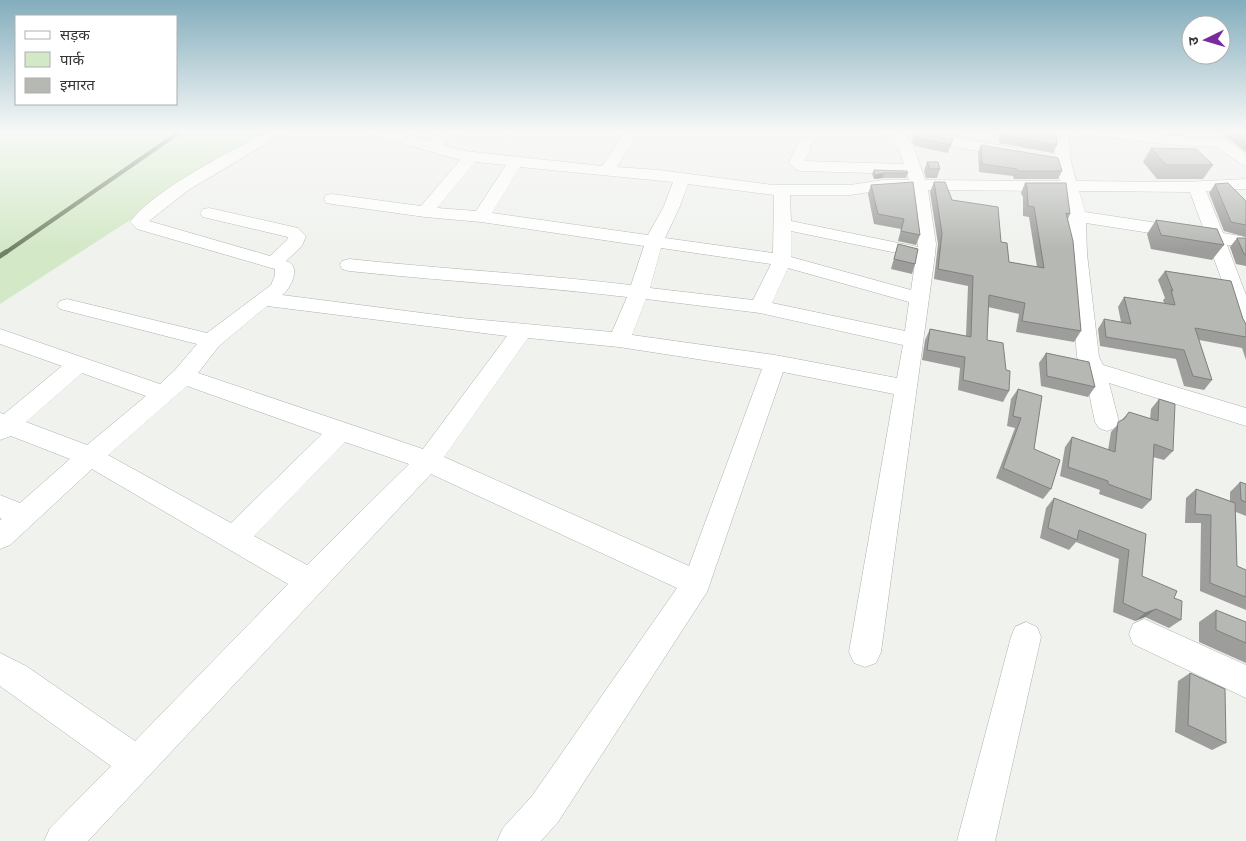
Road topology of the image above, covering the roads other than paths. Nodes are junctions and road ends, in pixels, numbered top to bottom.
1 (212, 170) edge
2 (460, 170) edge
3 (510, 170) edge
4 (599, 170) edge
5 (845, 170) edge
6 (914, 170) edge
7 (1060, 170) edge
8 (606, 171) joint
9 (1208, 172) edge
10 (916, 177) junction
11 (682, 178) junction
12 (1220, 184) junction
13 (1246, 184) edge
14 (1070, 186) junction
15 (1196, 186) junction
16 (782, 190) junction
17 (332, 199) dead end
18 (425, 212) junction
19 (209, 213) dead end
20 (1077, 216) junction
21 (481, 217) junction
22 (782, 224) junction
23 (1216, 238) junction
24 (654, 241) junction
25 (1246, 242) edge
26 (926, 254) junction
27 (782, 260) junction
28 (274, 262) junction
29 (349, 265) dead end
30 (639, 293) junction
31 (263, 299) junction
32 (920, 299) junction
33 (67, 305) dead end
34 (760, 307) junction
35 (1246, 328) edge
36 (522, 330) junction
37 (0, 336) edge
38 (619, 340) junction
39 (914, 340) junction
40 (211, 341) junction
41 (775, 364) junction
42 (78, 365) junction
43 (1094, 370) junction
44 (173, 385) junction
45 (906, 388) junction
46 (1246, 417) edge
47 (1107, 422) dead end
48 (3, 426) edge
49 (340, 431) junction
50 (90, 456) junction
51 (428, 461) junction
52 (11, 512) edge
53 (0, 537) edge
54 (235, 537) junction
55 (310, 582) junction
56 (697, 583) junction
57 (1144, 634) dead end
58 (1026, 637) dead end
59 (865, 652) dead end
60 (5, 678) edge
61 (1246, 682) edge
62 (138, 764) junction
63 (63, 841) edge
64 (516, 841) edge
65 (976, 841) edge

1 - 28 street
2 - 18 street
3 - 21 street
4 - 8 street
5 - 10 street
6 - 10 street
7 - 14 street
8 - 11 street
9 - 12 street
10 - 14 street
10 - 16 street
10 - 26 street
11 - 16 street
11 - 24 street
12 - 13 street
12 - 15 street
14 - 15 street
14 - 20 street
15 - 23 street
16 - 22 street
17 - 18 street
18 - 21 street
19 - 28 street
20 - 23 street
20 - 43 street
21 - 24 street
22 - 26 street
22 - 27 street
23 - 25 street
23 - 35 street
24 - 27 street
24 - 30 street
26 - 32 street
27 - 32 street
27 - 34 street
28 - 31 street
29 - 30 street
30 - 34 street
30 - 38 street
31 - 36 street
31 - 40 street
32 - 39 street
33 - 40 street
34 - 39 street
36 - 38 street
36 - 51 street
37 - 42 street
38 - 41 street
39 - 45 street
40 - 44 street
41 - 45 street
41 - 56 street
42 - 44 street
42 - 48 street
43 - 46 street
43 - 47 street
44 - 49 street
44 - 50 street
45 - 59 street
48 - 50 street
49 - 51 street
49 - 54 street
50 - 52 street
50 - 54 street
51 - 55 street
51 - 56 street
52 - 53 street
54 - 55 street
55 - 62 street
56 - 64 street
57 - 61 street
58 - 65 street
60 - 62 street
62 - 63 street

